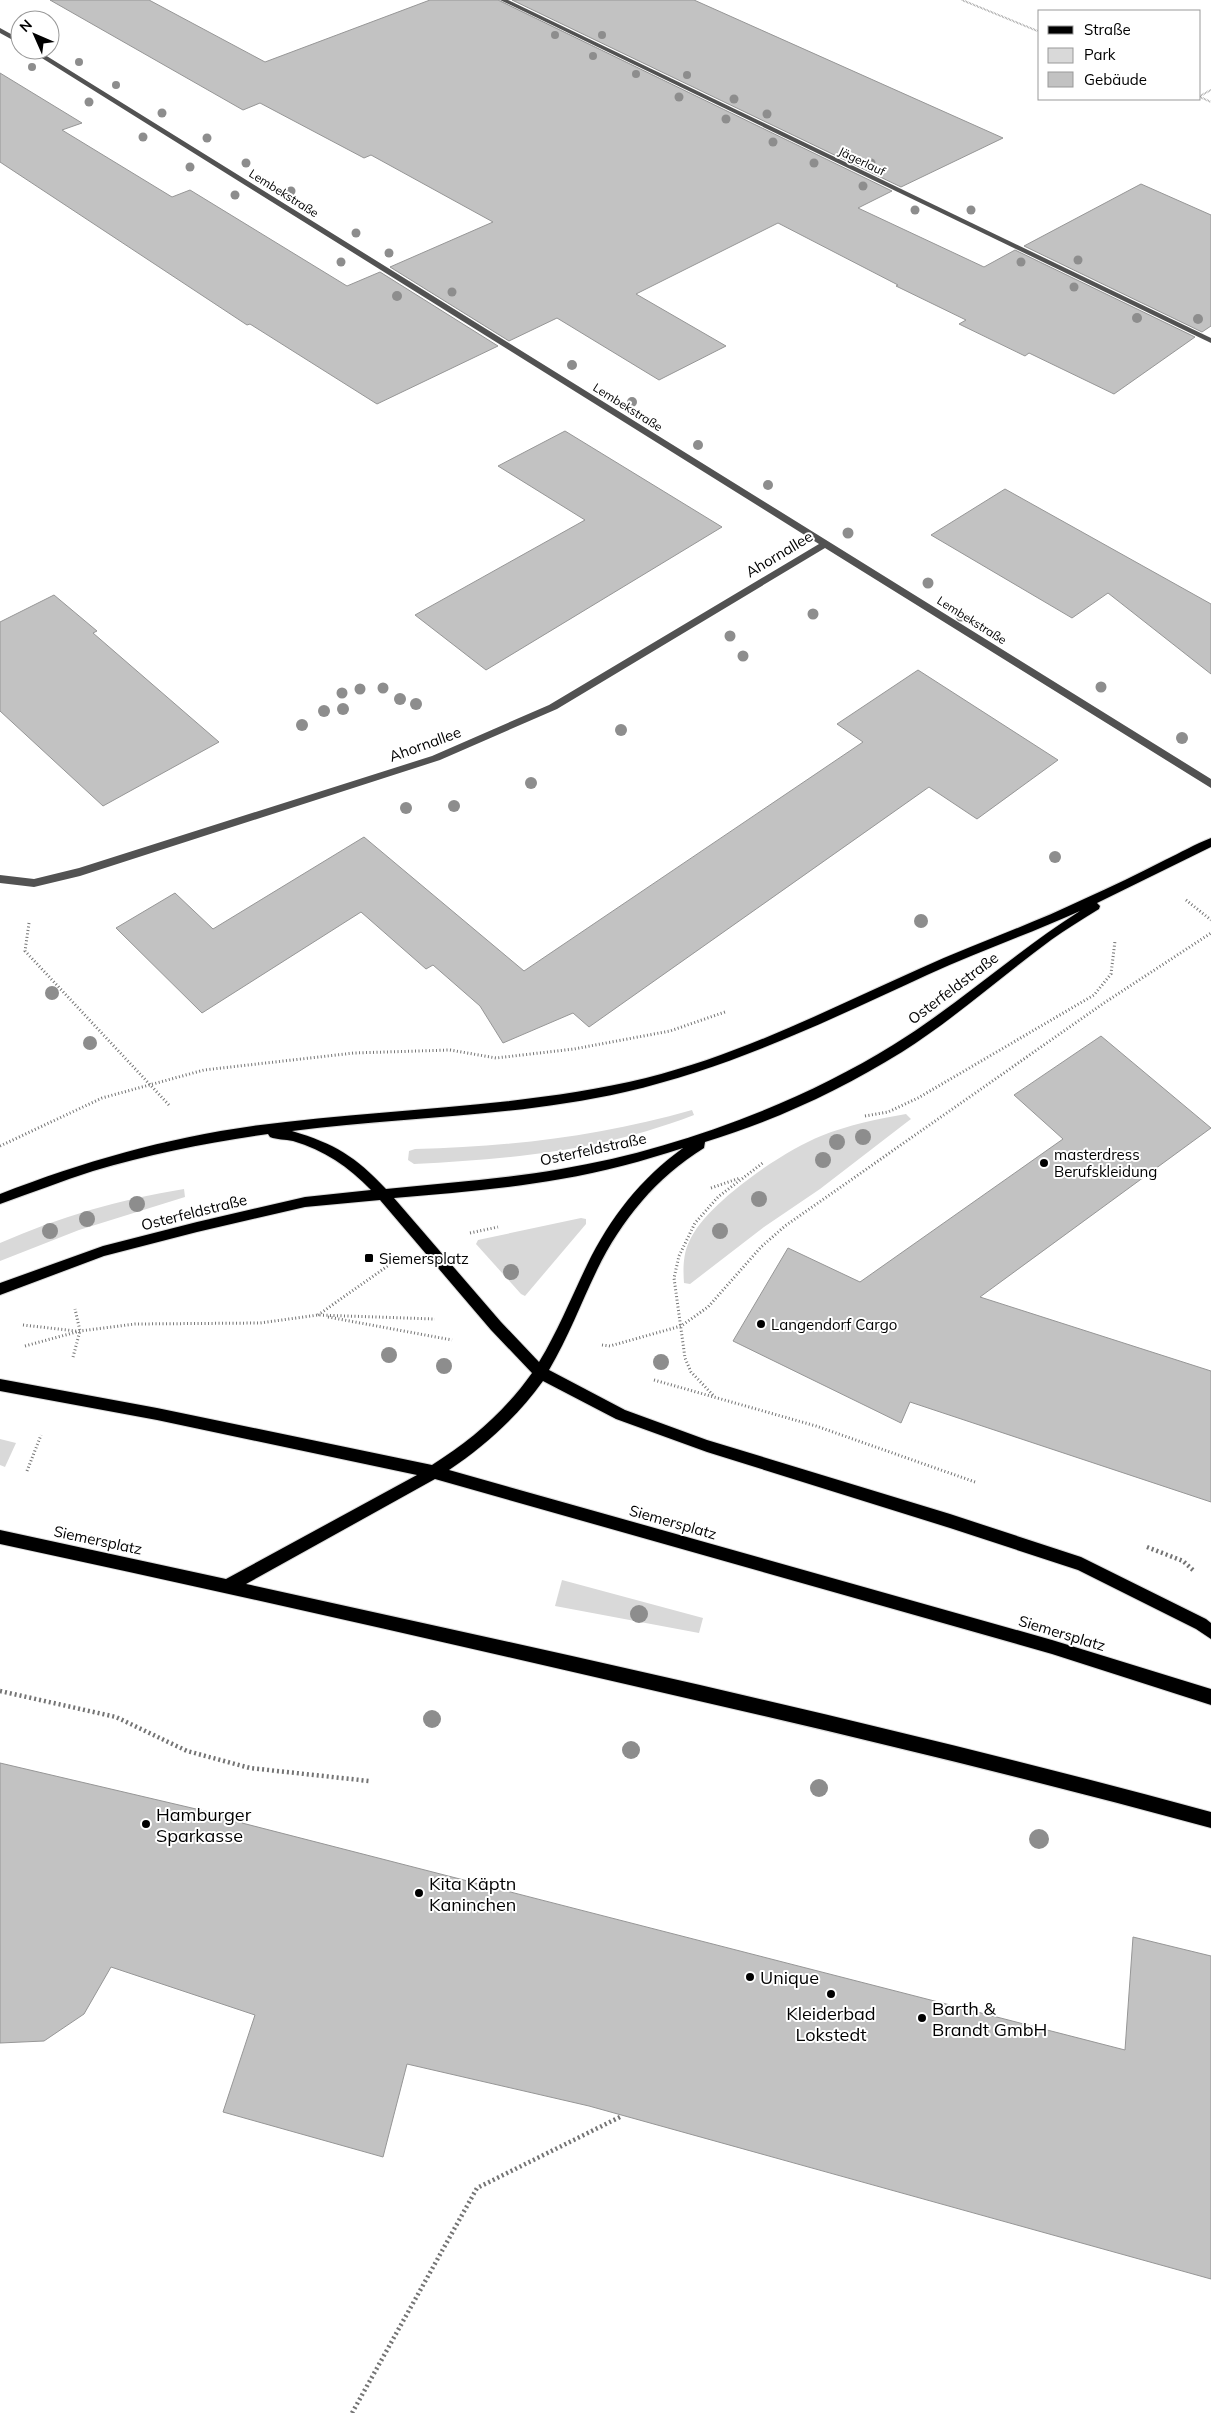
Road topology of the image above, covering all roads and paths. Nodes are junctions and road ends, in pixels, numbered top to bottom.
1 (503, 0) edge
2 (962, 0) edge
3 (973, 0) edge
4 (968, 2) junction
5 (1038, 31) edge
6 (48, 60) edge
7 (1211, 341) edge
8 (825, 544) junction
9 (1211, 784) edge
10 (1211, 842) edge
11 (0, 880) edge
12 (1132, 882) junction
13 (34, 883) junction
14 (1211, 933) edge
15 (733, 1010) dead end
16 (149, 1085) junction
17 (253, 1131) junction
18 (716, 1135) junction
19 (202, 1140) junction
20 (0, 1146) edge
21 (710, 1188) dead end
22 (383, 1194) junction
23 (0, 1199) edge
24 (501, 1226) dead end
25 (427, 1244) junction
26 (0, 1288) edge
27 (75, 1309) dead end
28 (16, 1325) dead end
29 (681, 1326) junction
30 (80, 1331) junction
31 (610, 1346) dead end
32 (17, 1349) dead end
33 (541, 1372) junction
34 (0, 1385) edge
35 (714, 1396) dead end
36 (36, 1447) dead end
37 (27, 1471) dead end
38 (434, 1472) junction
39 (0, 1537) edge
40 (228, 1585) junction
41 (1211, 1632) edge
42 (0, 1691) edge
43 (1211, 1697) edge
44 (369, 1781) dead end
45 (1211, 1820) edge
46 (622, 2116) dead end
47 (352, 2413) edge

1 - 7 street, Jägerlauf
2 - 4 path
3 - 4 path
4 - 5 path
6 - 8 street, Lembekstraße
8 - 9 street, Lembekstraße
8 - 13 street, Ahornallee
10 - 12 main road, Osterfeldstraße
11 - 13 street, Ahornallee
12 - 17 main road, Osterfeldstraße
12 - 18 main road, Osterfeldstraße
13 - 16 path
14 - 29 path
15 - 16 path
16 - 19 path
16 - 20 path
17 - 19 main road, Osterfeldstraße
17 - 22 main road
18 - 22 main road, Osterfeldstraße
18 - 33 main road
19 - 23 main road, Osterfeldstraße
21 - 29 path
22 - 25 main road
22 - 26 main road, Osterfeldstraße
24 - 25 path
25 - 30 path
25 - 33 main road
27 - 30 path
28 - 30 path
29 - 31 path
29 - 35 path
30 - 32 path
33 - 38 main road
33 - 41 main road
34 - 38 main road, Siemersplatz
36 - 37 path
38 - 40 main road
38 - 43 main road, Siemersplatz
39 - 40 main road, Siemersplatz
40 - 45 main road, Siemersplatz
42 - 44 path
46 - 47 path

